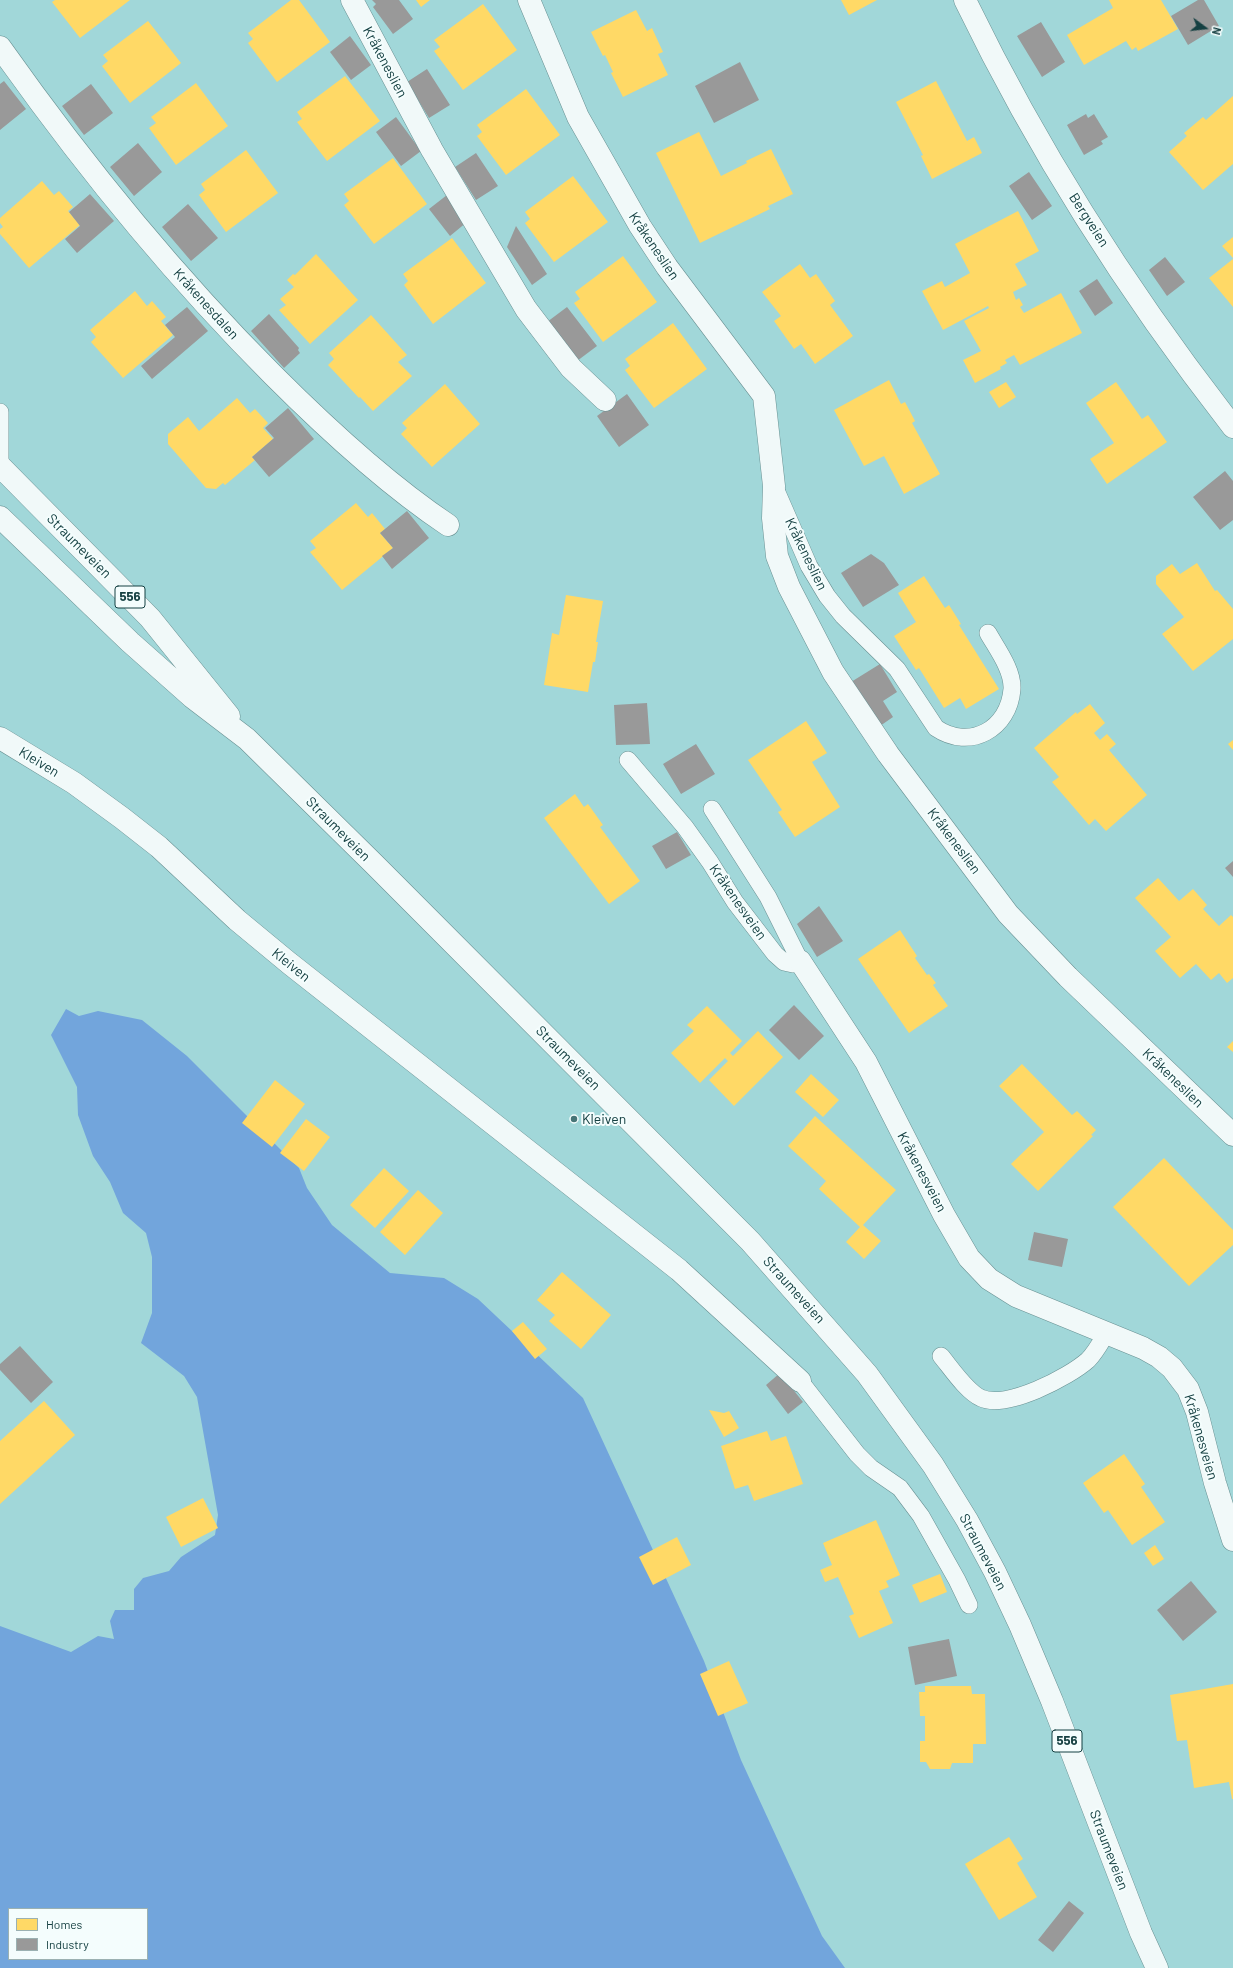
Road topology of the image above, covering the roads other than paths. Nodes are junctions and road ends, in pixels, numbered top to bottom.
1 (352, 0) edge
2 (529, 0) edge
3 (965, 0) edge
4 (0, 47) edge
5 (605, 400) dead end
6 (0, 412) edge
7 (1233, 427) edge
8 (0, 466) edge
9 (774, 486) junction
10 (0, 517) edge
11 (448, 525) dead end
12 (988, 633) dead end
13 (0, 738) edge
14 (247, 739) junction
15 (628, 760) dead end
16 (712, 809) dead end
17 (800, 961) junction
18 (1233, 1135) edge
19 (1107, 1332) junction
20 (941, 1356) dead end
21 (800, 1381) joint
22 (1233, 1540) edge
23 (969, 1605) dead end
24 (1157, 1968) edge

1 - 5 street, Kråkeneslien
2 - 9 street, Kråkeneslien
3 - 7 street, Bergveien
4 - 11 street, Kråkenesdalen
6 - 8 lane
8 - 14 street, Straumeveien / 556
9 - 12 lane, Kråkeneslien
9 - 18 street, Kråkeneslien
10 - 14 street, Straumeveien / 556
13 - 21 street, Kleiven
14 - 24 street, Straumeveien / 556
15 - 17 lane, Kråkenesveien
16 - 17 lane
17 - 19 street, Kråkenesveien
19 - 20 lane
19 - 22 street, Kråkenesveien
21 - 23 lane

